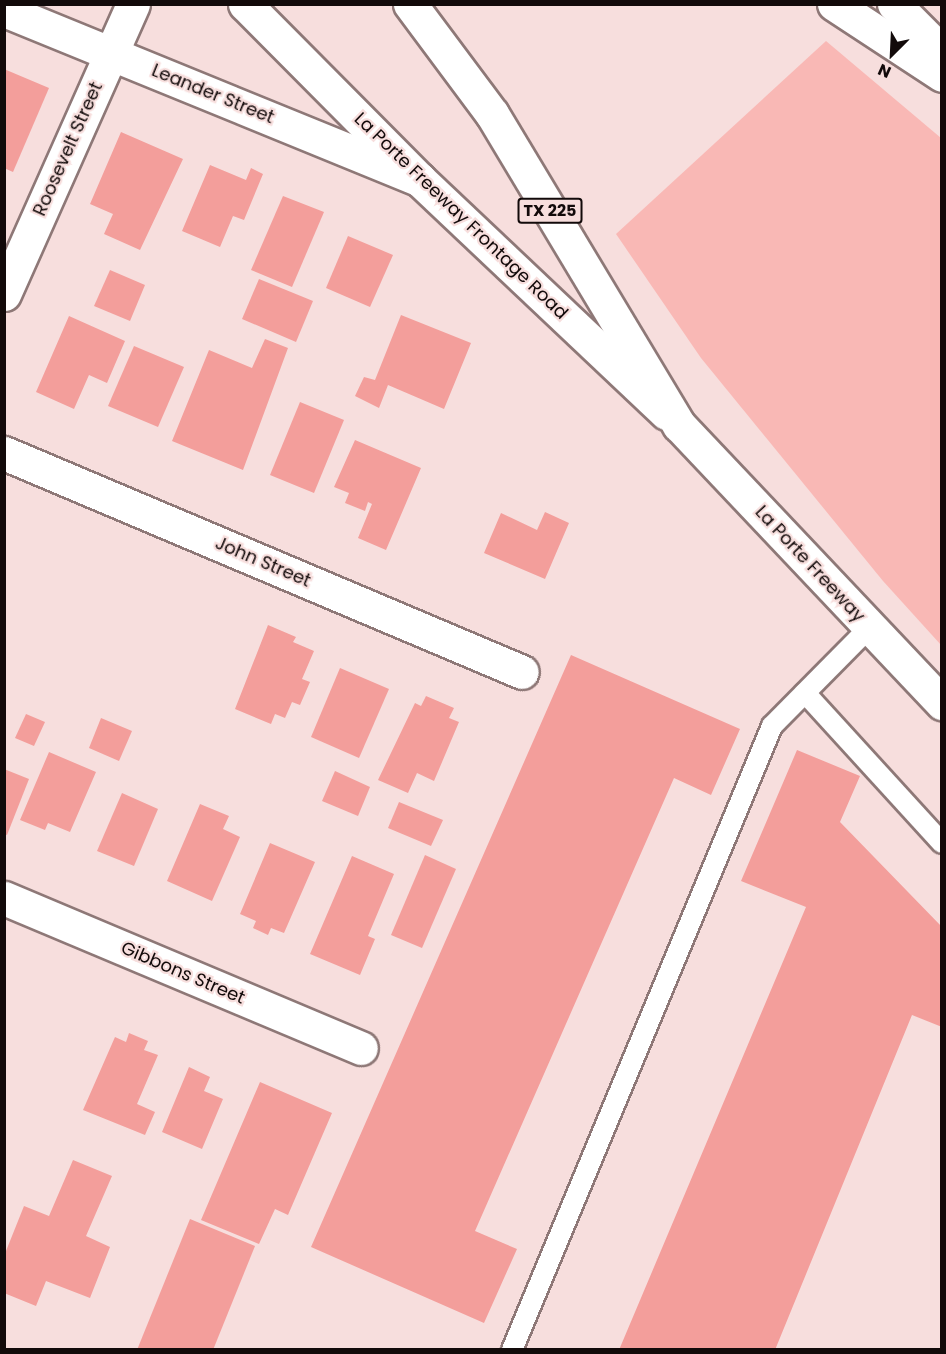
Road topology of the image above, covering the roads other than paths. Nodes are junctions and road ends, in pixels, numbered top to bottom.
1 (133, 4) edge
2 (245, 4) edge
3 (410, 4) edge
4 (834, 4) edge
5 (894, 4) edge
6 (4, 10) edge
7 (942, 52) edge
8 (110, 54) junction
9 (942, 75) edge
10 (420, 180) junction
11 (4, 294) edge
12 (679, 425) junction
13 (4, 453) edge
14 (870, 627) junction
15 (522, 672) dead end
16 (805, 693) junction
17 (942, 703) edge
18 (942, 843) edge
19 (4, 898) edge
20 (361, 1048) dead end
21 (512, 1350) edge

1 - 8 main road, Roosevelt Street
2 - 10 main road, La Porte Freeway Frontage Road
3 - 12 main road, TX 225
4 - 9 main road
5 - 7 main road
6 - 8 main road, Leander Street
8 - 10 main road, Leander Street
8 - 11 main road, Roosevelt Street
10 - 12 main road, La Porte Freeway Frontage Road
12 - 14 main road, La Porte Freeway
13 - 15 main road, John Street
14 - 16 lane
14 - 17 main road, La Porte Freeway
16 - 18 lane
16 - 21 lane
19 - 20 main road, Gibbons Street

